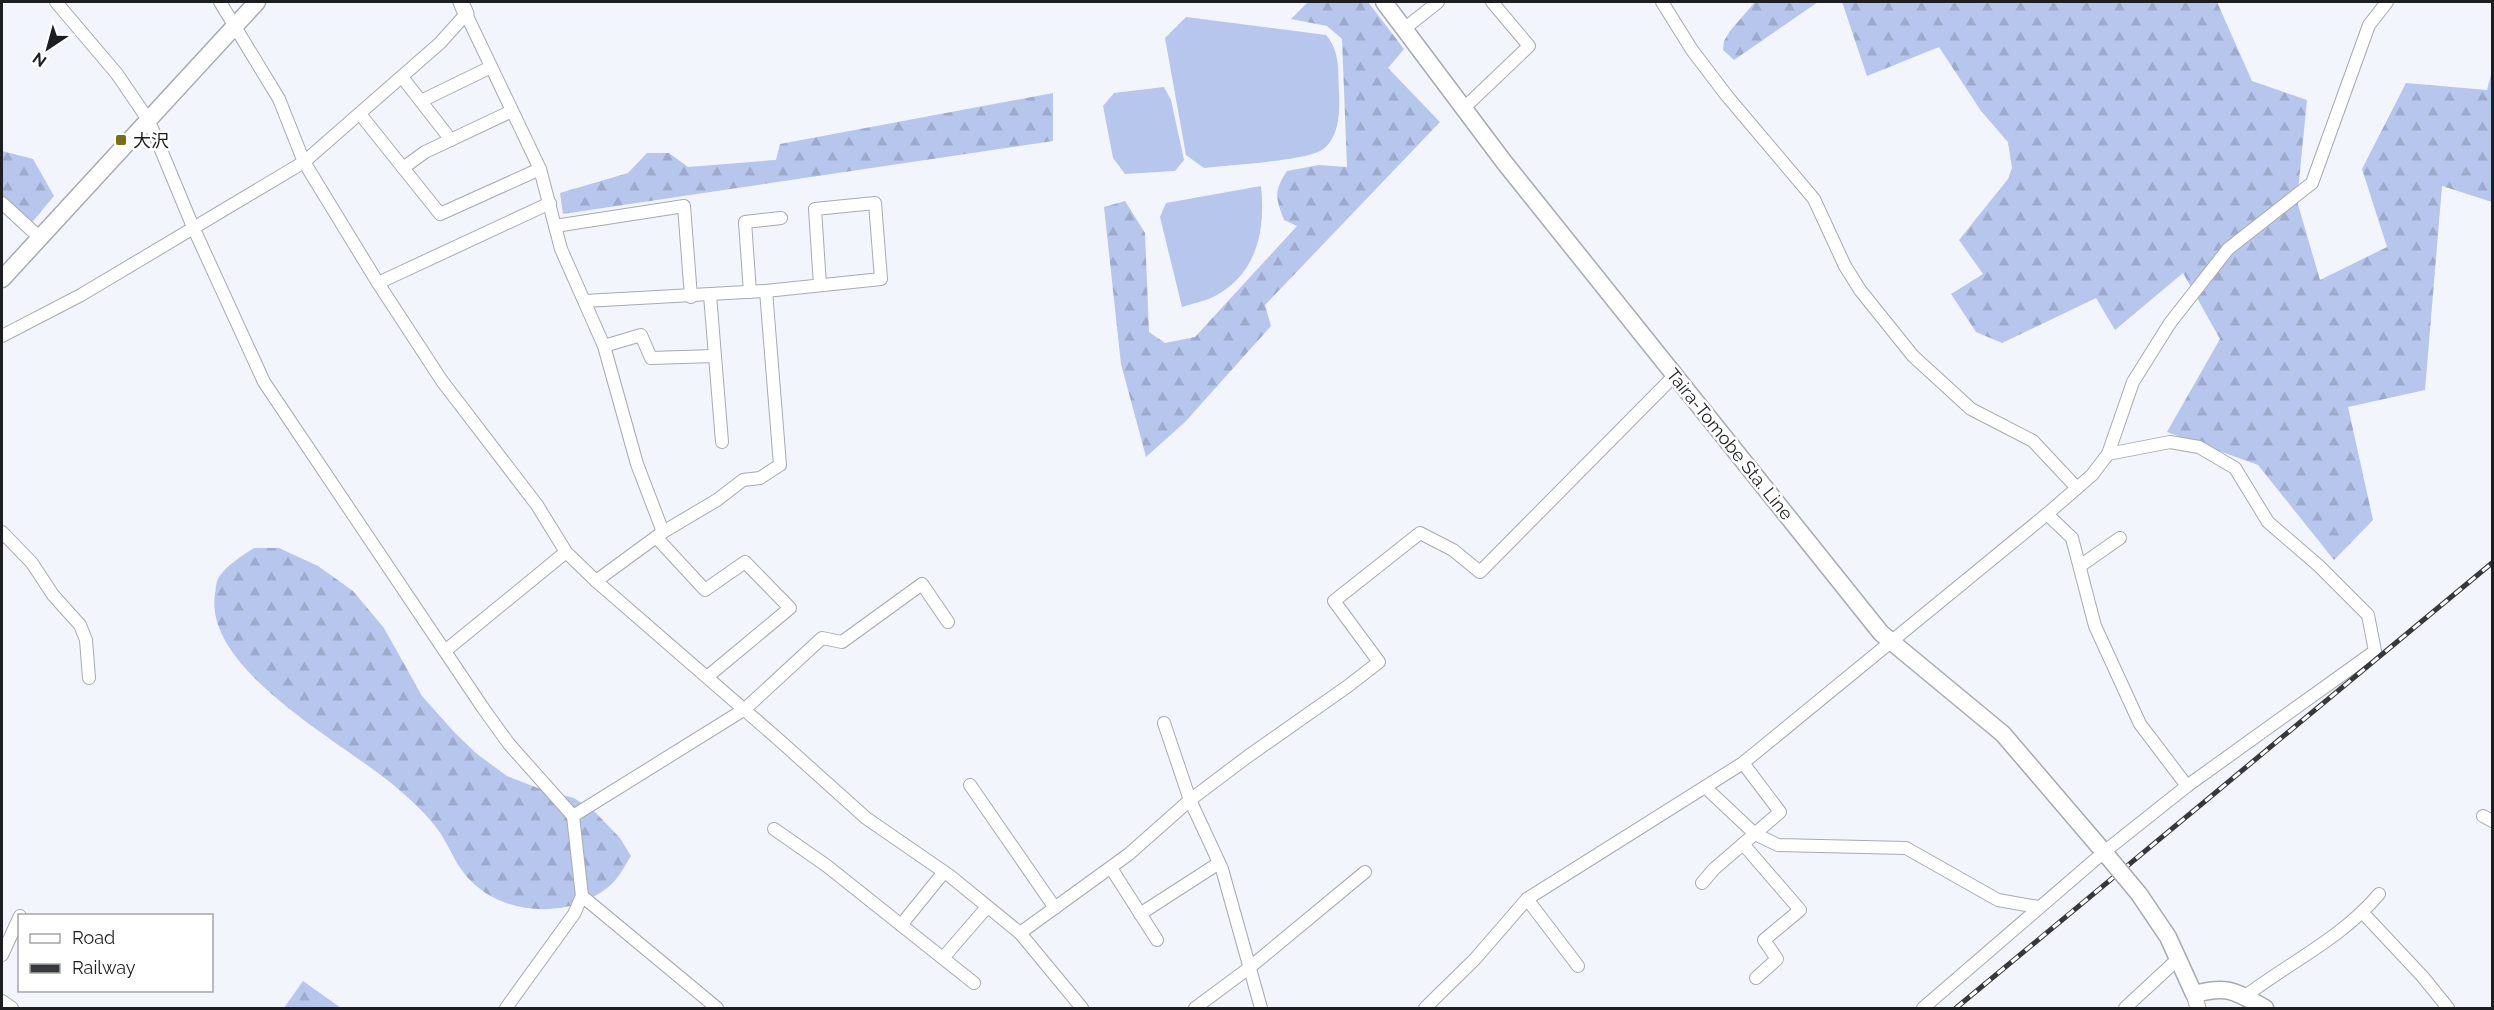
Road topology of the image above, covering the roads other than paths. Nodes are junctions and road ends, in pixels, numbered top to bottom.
1 (56, 2) edge
2 (220, 2) edge
3 (257, 2) edge
4 (1384, 2) edge
5 (1438, 2) edge
6 (1492, 2) edge
7 (1662, 2) edge
8 (2387, 2) edge
9 (463, 8) edge
10 (234, 27) junction
11 (1404, 29) junction
12 (491, 67) junction
13 (402, 77) junction
14 (421, 101) junction
15 (1464, 108) junction
16 (512, 111) junction
17 (360, 114) junction
18 (149, 121) junction
19 (451, 140) junction
20 (304, 162) junction
21 (403, 168) junction
22 (540, 169) junction
23 (2, 203) edge
24 (550, 203) junction
25 (781, 218) dead end
26 (193, 226) junction
27 (555, 226) junction
28 (39, 237) junction
29 (2, 276) edge
30 (378, 283) junction
31 (820, 285) junction
32 (766, 291) junction
33 (750, 292) junction
34 (710, 295) junction
35 (691, 297) junction
36 (585, 301) junction
37 (2, 336) edge
38 (604, 346) junction
39 (714, 356) junction
40 (1675, 375) junction
41 (722, 442) dead end
42 (2108, 454) junction
43 (2077, 488) junction
44 (2047, 514) junction
45 (2, 532) edge
46 (660, 535) junction
47 (2121, 538) dead end
48 (566, 552) junction
49 (2079, 566) junction
50 (596, 581) junction
51 (948, 622) dead end
52 (1892, 642) junction
53 (445, 651) junction
54 (707, 677) junction
55 (89, 678) dead end
56 (744, 709) junction
57 (1164, 723) dead end
58 (1743, 763) junction
59 (970, 785) dead end
60 (2187, 786) junction
61 (1705, 787) junction
62 (1190, 800) junction
63 (573, 816) junction
64 (774, 829) dead end
65 (1755, 834) junction
66 (1743, 844) junction
67 (2106, 855) junction
68 (1219, 863) junction
69 (1111, 868) junction
70 (944, 872) junction
71 (1365, 872) dead end
72 (1702, 883) dead end
73 (2379, 894) dead end
74 (582, 896) junction
75 (1527, 899) junction
76 (987, 907) junction
77 (2038, 907) junction
78 (1055, 908) junction
79 (2363, 913) junction
80 (1140, 914) junction
81 (18, 920) edge
82 (901, 925) junction
83 (1020, 933) junction
84 (1157, 940) dead end
85 (2, 955) edge
86 (943, 958) junction
87 (2179, 958) junction
88 (1578, 966) dead end
89 (1249, 968) junction
90 (1756, 978) dead end
91 (974, 983) dead end
92 (2244, 997) junction
93 (2, 1001) edge
94 (2196, 1001) edge
95 (12, 1008) edge
96 (506, 1008) edge
97 (717, 1008) edge
98 (1082, 1008) edge
99 (1195, 1008) edge
100 (1262, 1008) edge
101 (1425, 1008) edge
102 (1923, 1008) edge
103 (2125, 1008) edge
104 (2265, 1008) edge
105 (2448, 1008) edge

1 - 18 street
2 - 10 street
3 - 10 main road
4 - 11 main road, Taira-Tomobe Sta. Line
5 - 11 street
6 - 15 street
7 - 43 street
8 - 42 street
9 - 12 street
9 - 13 street
10 - 18 main road
10 - 20 street
11 - 15 main road, Taira-Tomobe Sta. Line
12 - 14 street
12 - 16 street
13 - 14 street
13 - 17 street
14 - 19 street
15 - 40 main road, Taira-Tomobe Sta. Line
16 - 19 street
16 - 22 street
17 - 20 street
17 - 21 street
18 - 26 street
18 - 28 main road
19 - 21 street
20 - 26 street
20 - 30 street
21 - 22 street
22 - 24 street
23 - 28 street
24 - 27 street
24 - 30 street
25 - 33 street
26 - 37 street
26 - 53 street
27 - 35 street
27 - 36 street
28 - 29 main road
30 - 48 street
31 - 31 street
31 - 32 street
32 - 33 street
32 - 46 street
33 - 34 street
34 - 35 street
34 - 39 street
35 - 36 street
36 - 38 street
38 - 39 street
38 - 46 street
39 - 41 street
40 - 52 main road, Taira-Tomobe Sta. Line
40 - 62 street
42 - 43 street
42 - 60 street
43 - 44 street
44 - 49 street
44 - 52 street
45 - 55 street
46 - 50 street
46 - 54 street
47 - 49 street
48 - 50 street
48 - 53 street
49 - 60 street
50 - 54 street
51 - 56 street
52 - 58 street
52 - 67 main road, Taira-Tomobe Sta. Line
53 - 63 street
54 - 56 street
56 - 63 street
56 - 70 street
57 - 62 street
58 - 61 street
58 - 65 street
59 - 78 street
60 - 67 street
61 - 65 street
61 - 75 street
62 - 68 street
62 - 69 street
63 - 74 street
64 - 82 street
65 - 66 street
65 - 77 street
66 - 72 street
66 - 90 street
67 - 77 street
67 - 87 main road, Taira-Tomobe Sta. Line, bridge
68 - 80 street
68 - 89 street
69 - 78 street
69 - 80 street
70 - 76 street
70 - 82 street
71 - 89 street
73 - 79 street
74 - 96 street
74 - 97 street
75 - 88 street
75 - 101 street
76 - 83 street
76 - 86 street
77 - 102 street
78 - 83 street
79 - 92 street
79 - 105 street
80 - 84 street
81 - 85 street
82 - 86 street
83 - 98 street
86 - 91 street
87 - 94 main road, Taira-Tomobe Sta. Line
87 - 103 street
89 - 99 street
89 - 100 street
92 - 94 main road
92 - 104 main road
93 - 95 street

